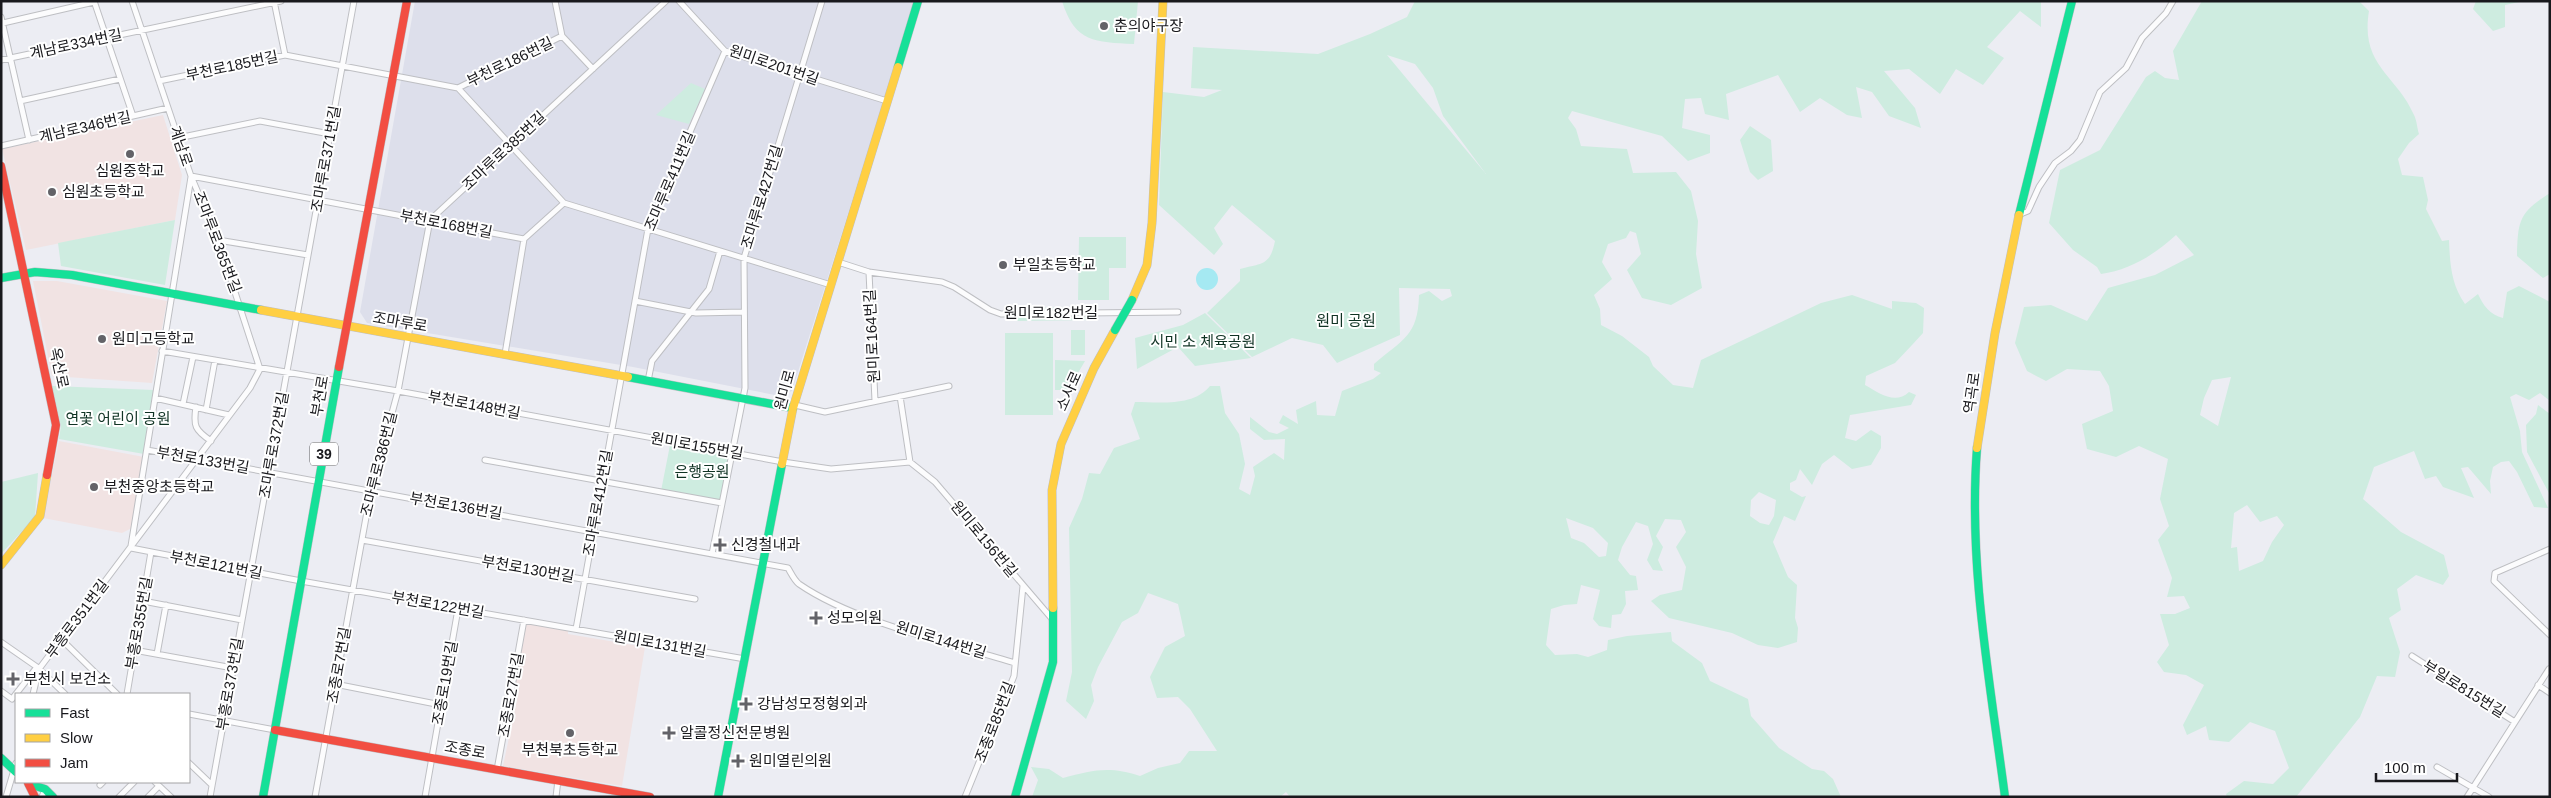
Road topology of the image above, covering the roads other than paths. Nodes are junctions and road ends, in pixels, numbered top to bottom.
1 (132, 1) edge
2 (354, 1) edge
3 (407, 1) edge
4 (555, 1) edge
5 (666, 1) edge
6 (679, 1) edge
7 (822, 1) edge
8 (918, 1) edge
9 (1163, 1) edge
10 (2072, 1) edge
11 (2173, 1) edge
12 (94, 2) edge
13 (277, 2) edge
14 (1, 17) edge
15 (3, 24) junction
16 (142, 29) junction
17 (562, 36) junction
18 (106, 37) junction
19 (726, 51) junction
20 (286, 55) junction
21 (10, 58) junction
22 (1, 60) edge
23 (343, 66) junction
24 (593, 69) junction
25 (799, 75) junction
26 (393, 76) junction
27 (120, 79) junction
28 (159, 81) junction
29 (458, 88) junction
30 (20, 101) junction
31 (887, 101) junction
32 (168, 108) junction
33 (133, 116) junction
34 (330, 134) junction
35 (178, 138) junction
36 (29, 140) junction
37 (510, 145) junction
38 (1, 146) edge
39 (1, 166) edge
40 (191, 176) junction
41 (318, 201) junction
42 (564, 203) junction
43 (369, 210) junction
44 (2018, 215) junction
45 (430, 220) junction
46 (648, 229) junction
47 (524, 239) junction
48 (218, 240) junction
49 (720, 251) junction
50 (308, 256) junction
51 (744, 258) junction
52 (838, 262) junction
53 (869, 272) junction
54 (24, 273) junction
55 (1, 278) edge
56 (831, 285) junction
57 (171, 295) junction
58 (635, 301) junction
59 (242, 308) junction
60 (692, 312) junction
61 (744, 312) junction
62 (1178, 312) dead end
63 (297, 318) junction
64 (346, 326) junction
65 (409, 338) junction
66 (162, 351) junction
67 (504, 354) junction
68 (193, 356) junction
69 (215, 360) junction
70 (260, 369) junction
71 (286, 373) junction
72 (622, 376) junction
73 (337, 381) junction
74 (648, 381) junction
75 (949, 386) dead end
76 (398, 391) junction
77 (900, 396) junction
78 (155, 398) junction
79 (743, 399) junction
80 (875, 401) junction
81 (183, 404) junction
82 (196, 407) junction
83 (794, 407) junction
84 (206, 410) junction
85 (229, 415) junction
86 (611, 430) junction
87 (211, 441) junction
88 (147, 450) junction
89 (732, 452) junction
90 (197, 459) junction
91 (485, 460) dead end
92 (783, 462) junction
93 (910, 462) junction
94 (269, 472) junction
95 (601, 480) junction
96 (319, 481) junction
97 (371, 490) junction
98 (722, 502) junction
99 (593, 531) junction
100 (362, 540) junction
101 (131, 548) junction
102 (2550, 549) edge
103 (151, 552) junction
104 (712, 554) junction
105 (763, 564) junction
106 (1, 565) edge
107 (250, 572) junction
108 (585, 579) junction
109 (301, 581) junction
110 (1023, 586) junction
111 (352, 590) junction
112 (695, 599) dead end
113 (143, 601) junction
114 (166, 605) junction
115 (458, 609) junction
116 (242, 620) junction
117 (524, 620) junction
118 (1053, 620) junction
119 (576, 629) junction
120 (2550, 635) edge
121 (62, 640) junction
122 (1, 642) edge
123 (134, 650) junction
124 (157, 654) junction
125 (2412, 656) dead end
126 (745, 659) junction
127 (1015, 663) junction
128 (38, 668) junction
129 (233, 668) junction
130 (2549, 669) edge
131 (335, 684) junction
132 (2538, 686) junction
133 (1, 691) edge
134 (17, 693) edge
135 (33, 693) edge
136 (64, 693) edge
137 (116, 693) edge
138 (127, 693) edge
139 (2550, 693) edge
140 (15, 695) edge
141 (441, 705) junction
142 (190, 714) edge
143 (224, 720) junction
144 (2515, 722) junction
145 (275, 730) junction
146 (326, 739) junction
147 (1, 758) edge
148 (432, 758) junction
149 (190, 764) edge
150 (15, 767) edge
151 (2437, 767) dead end
152 (497, 770) junction
153 (15, 771) edge
154 (558, 780) junction
155 (28, 783) edge
156 (133, 783) edge
157 (157, 784) edge
158 (212, 785) junction
159 (2474, 787) junction
160 (43, 793) edge
161 (6, 797) edge
162 (35, 797) edge
163 (53, 797) edge
164 (119, 797) edge
165 (148, 797) edge
166 (171, 797) edge
167 (210, 797) edge
168 (263, 797) edge
169 (316, 797) edge
170 (425, 797) edge
171 (556, 797) edge
172 (650, 797) edge
173 (718, 797) edge
174 (966, 797) edge
175 (1015, 797) edge
176 (2005, 797) edge
177 (2467, 797) edge
178 (2489, 797) edge

1 - 16 street, 계남로
2 - 23 street, 조마루로371번길
3 - 26 street, 부천로 / 39
4 - 17 street
5 - 24 street, 조마루로385번길
6 - 19 street, 원미로201번길
7 - 25 street, 조마루로427번길
8 - 31 street, 원미로
9 - 118 street, 소사로, bridge
10 - 44 street, 역곡로
11 - 44 street
12 - 15 street
12 - 18 street
13 - 16 street, 계남로334번길
13 - 20 street
14 - 15 street
15 - 21 street
16 - 18 street, 계남로334번길
16 - 28 street, 계남로
17 - 24 street
17 - 29 street, 부천로186번길
18 - 21 street, 계남로334번길
18 - 27 street
19 - 25 street, 원미로201번길
19 - 46 street, 조마루로411번길
20 - 23 street, 부천로185번길
20 - 28 street, 부천로185번길
21 - 22 street, 계남로334번길
21 - 30 street, 계남로334번길
23 - 26 street, 부천로185번길
23 - 34 street, 조마루로371번길
24 - 37 street, 조마루로385번길
25 - 31 street, 원미로201번길
25 - 51 street, 조마루로427번길
26 - 29 street, 부천로186번길
26 - 43 street, 부천로 / 39
27 - 30 street
27 - 33 street
28 - 32 street, 계남로
29 - 37 street, 부천로186번길
30 - 36 street, 계남로334번길
31 - 52 street, 원미로
32 - 33 street, 계남로346번길
32 - 35 street, 계남로
33 - 36 street, 계남로346번길
34 - 35 street
34 - 41 street, 조마루로371번길
35 - 40 street, 계남로
36 - 38 street, 계남로346번길
37 - 42 street, 부천로186번길
37 - 45 street, 조마루로385번길
39 - 54 street, 옥산로
40 - 41 street, 부천로168번길
40 - 48 street, 조마루로365번길
40 - 57 street, 계남로
41 - 43 street, 부천로168번길
41 - 50 street, 조마루로371번길
42 - 46 street
42 - 47 street
43 - 45 street, 부천로168번길
43 - 64 street, 부천로 / 39
44 - 176 street, 역곡로
45 - 47 street, 부천로168번길
45 - 65 street
46 - 49 street
46 - 58 street, 조마루로411번길
47 - 67 street
48 - 50 street
48 - 59 street, 조마루로365번길
49 - 51 street
49 - 60 street
50 - 63 street, 조마루로371번길
51 - 56 street
51 - 61 street, 조마루로427번길
52 - 53 street, 원미로182번길
52 - 56 street, 원미로
53 - 62 street, 원미로182번길
53 - 80 street, 원미로164번길
54 - 55 street, 조마루로
54 - 57 street, 조마루로
54 - 106 street, 옥산로
56 - 83 street, 원미로
57 - 59 street, 조마루로
57 - 66 street, 계남로
58 - 60 street
58 - 72 street, 조마루로411번길
59 - 63 street, 조마루로
59 - 70 street, 조마루로365번길
60 - 61 street
60 - 74 street
61 - 79 street, 조마루로427번길
63 - 64 street, 조마루로
63 - 71 street, 조마루로372번길
64 - 65 street, 조마루로
64 - 73 street, 부천로 / 39
65 - 67 street, 조마루로
65 - 76 street, 조마루로386번길
66 - 68 street, 부천로148번길
66 - 78 street, 계남로
67 - 72 street, 조마루로
68 - 69 street, 부천로148번길
68 - 81 street
69 - 70 street, 부천로148번길
69 - 84 street
70 - 71 street, 부천로148번길
70 - 85 street, 부흥로351번길
71 - 73 street, 부천로148번길
71 - 94 street, 조마루로372번길
72 - 74 street, 조마루로
72 - 86 street, 조마루로412번길
73 - 76 street, 부천로148번길
73 - 96 street, 부천로 / 39
74 - 79 street, 조마루로
75 - 77 street, 원미로164번길
76 - 86 street, 부천로148번길
76 - 97 street, 조마루로386번길
77 - 80 street, 원미로164번길
77 - 93 street
78 - 81 street
78 - 88 street, 계남로
79 - 83 street, 조마루로
79 - 89 street, 조마루로427번길
80 - 83 street, 원미로164번길
81 - 82 street
82 - 84 street
82 - 87 street
83 - 92 street, 원미로
84 - 85 street
85 - 87 street, 부흥로351번길
86 - 89 street, 원미로155번길
86 - 95 street, 조마루로412번길
87 - 90 street, 부흥로351번길
88 - 90 street, 부천로133번길
88 - 101 street, 계남로
89 - 92 street, 원미로155번길
89 - 98 street, 조마루로427번길
90 - 94 street, 부천로133번길
90 - 101 street, 부흥로351번길
91 - 95 street
92 - 93 street
92 - 105 street, 원미로
93 - 110 street, 원미로156번길
94 - 96 street, 부천로133번길
94 - 107 street, 조마루로372번길
95 - 98 street
95 - 99 street, 조마루로412번길
96 - 97 street, 부천로136번길
96 - 109 street, 부천로 / 39
97 - 99 street, 부천로136번길
97 - 100 street, 조마루로386번길
98 - 104 street, 조마루로427번길
99 - 104 street, 부천로136번길
99 - 108 street, 조마루로412번길
100 - 108 street, 부천로130번길
100 - 111 street, 조마루로386번길
101 - 103 street, 부천로121번길
101 - 121 street, 부흥로351번길
102 - 120 street
103 - 107 street, 부천로121번길
103 - 113 street, 부흥로355번길
104 - 105 street, 원미로144번길
105 - 126 street, 원미로
105 - 127 street, 원미로144번길
107 - 109 street, 부천로121번길
107 - 116 street, 부흥로373번길
108 - 112 street, 부천로130번길
108 - 119 street, 조마루로412번길
109 - 111 street, 부천로122번길
109 - 145 street, 부천로 / 39
110 - 118 street, 원미로156번길
110 - 127 street, 조종로85번길
111 - 115 street, 부천로122번길
111 - 131 street, 조종로7번길
113 - 114 street
113 - 123 street, 부흥로355번길
114 - 116 street
114 - 124 street
115 - 117 street, 부천로122번길
115 - 141 street, 조종로19번길
116 - 129 street, 부흥로373번길
117 - 119 street, 부천로122번길
117 - 152 street, 조종로27번길
118 - 175 street, 소사로
119 - 126 street, 원미로131번길
121 - 128 street, 부흥로351번길
121 - 137 street
122 - 128 street
123 - 124 street
123 - 138 street, 부흥로355번길
124 - 129 street
125 - 144 street, 부일로815번길
126 - 173 street, 원미로
127 - 174 street, 조종로85번길
128 - 134 street
128 - 135 street, 부흥로351번길
128 - 136 street
129 - 143 street, 부흥로373번길
130 - 132 street, 부일로815번길
131 - 141 street
131 - 146 street, 조종로7번길
132 - 139 street
132 - 144 street, 부일로815번길
133 - 140 street
141 - 148 street, 조종로19번길
142 - 143 street
143 - 145 street
143 - 158 street, 부흥로373번길
144 - 159 street, 부일로815번길
145 - 146 street, 조종로
145 - 168 street, 부천로 / 39
146 - 148 street, 조종로
146 - 169 street, 조종로7번길
147 - 150 street
148 - 152 street, 조종로
148 - 170 street, 조종로19번길
149 - 158 street
151 - 159 street
152 - 154 street, 조종로
153 - 161 street
154 - 171 street
154 - 172 street, 조종로
155 - 160 street
155 - 162 street
156 - 164 street
157 - 165 street
157 - 166 street
158 - 167 street, 부흥로373번길
159 - 177 street, 부일로815번길
159 - 178 street
160 - 163 street

